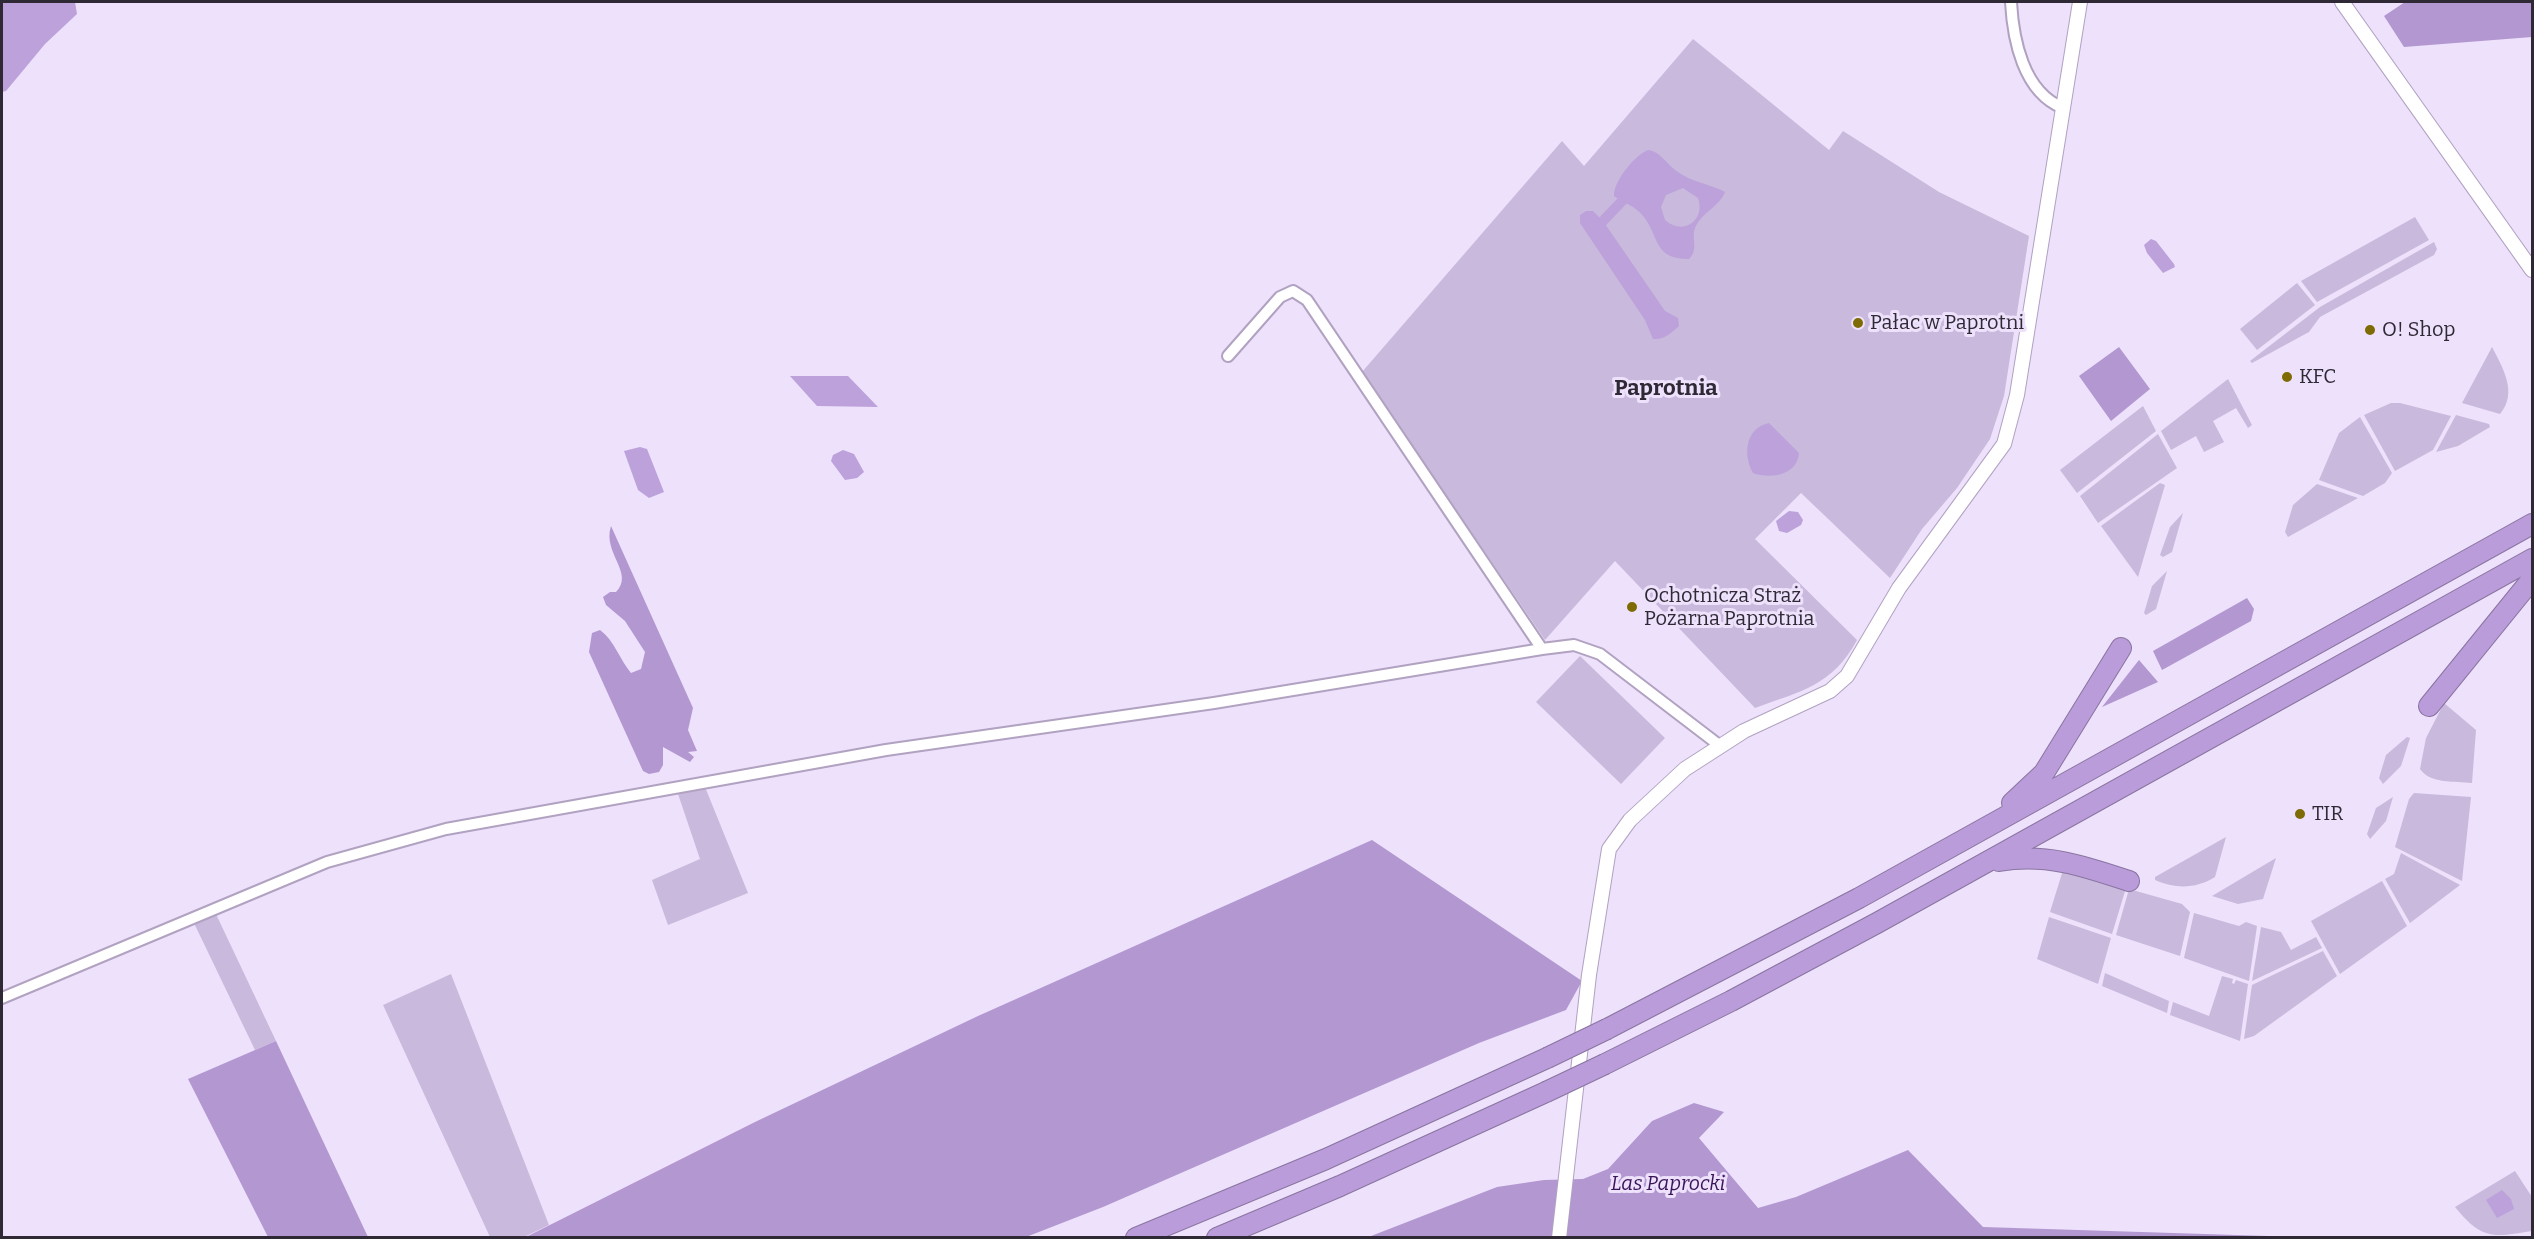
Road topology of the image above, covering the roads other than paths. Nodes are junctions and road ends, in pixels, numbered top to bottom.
1 (2011, 2) edge
2 (2080, 2) edge
3 (2342, 2) edge
4 (2063, 108) junction
5 (2532, 270) edge
6 (1228, 356) dead end
7 (2532, 524) edge
8 (2532, 559) edge
9 (2532, 579) edge
10 (2121, 648) dead end
11 (1542, 649) junction
12 (2429, 706) dead end
13 (1719, 745) junction
14 (1960, 843) junction
15 (1984, 864) junction
16 (2129, 881) dead end
17 (2, 998) edge
18 (1136, 1238) edge
19 (1217, 1238) edge
20 (1559, 1238) edge

1 - 4 street
2 - 4 street
3 - 5 street
4 - 13 street
6 - 11 street
7 - 14 highway
8 - 15 highway
9 - 12 highway
10 - 14 highway
11 - 13 street
11 - 17 street
13 - 20 street
14 - 18 highway, bridge
15 - 16 highway
15 - 19 highway, bridge

